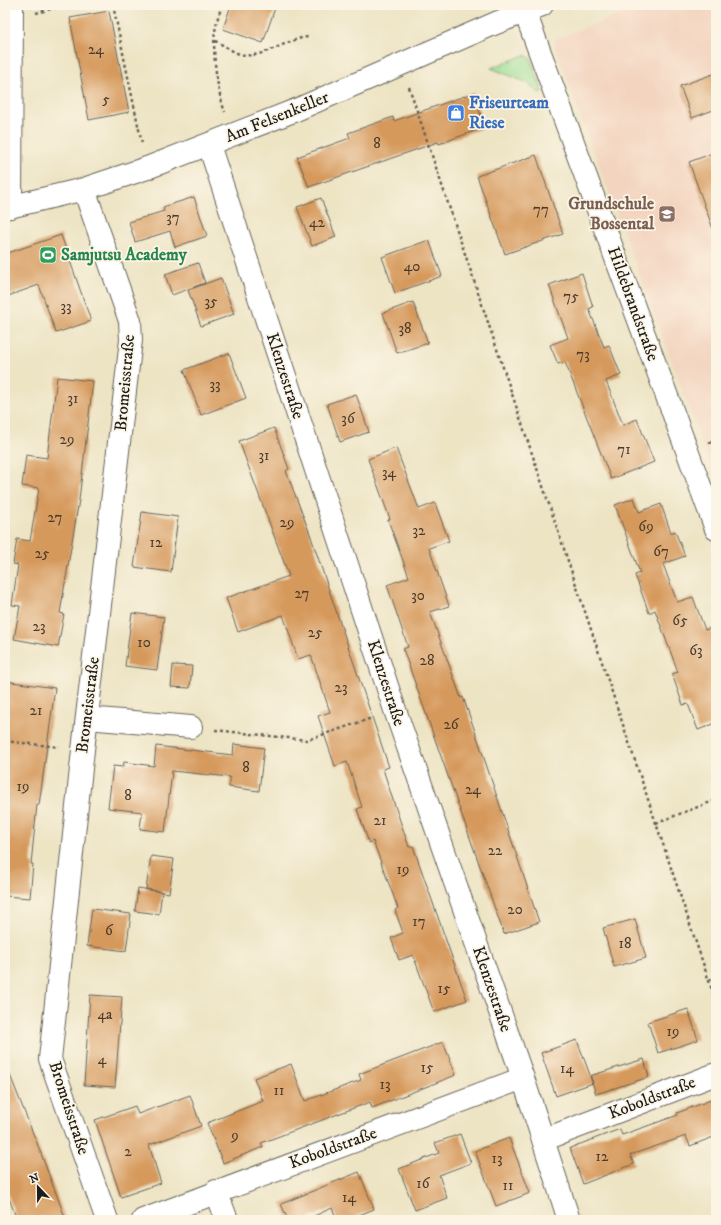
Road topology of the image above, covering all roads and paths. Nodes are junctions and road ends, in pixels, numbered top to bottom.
1 (66, 5) edge
2 (113, 5) edge
3 (222, 5) edge
4 (534, 8) edge
5 (11, 12) edge
6 (308, 37) dead end
7 (215, 41) junction
8 (402, 65) junction
9 (233, 135) junction
10 (208, 145) junction
11 (147, 168) junction
12 (84, 189) junction
13 (8, 207) edge
14 (716, 529) edge
15 (395, 710) junction
16 (87, 718) junction
17 (191, 727) joint
18 (5, 741) edge
19 (83, 750) junction
20 (716, 800) edge
21 (656, 823) junction
22 (716, 978) edge
23 (709, 980) junction
24 (716, 1002) edge
25 (716, 1074) edge
26 (523, 1078) junction
27 (543, 1140) junction
28 (216, 1191) junction
29 (107, 1220) edge
30 (143, 1220) edge
31 (227, 1220) edge
32 (569, 1220) edge

1 - 5 path
2 - 11 path
3 - 7 path
4 - 8 street, Am Felsenkeller
4 - 14 street, Hildebrandstraße
5 - 13 street
6 - 7 path
7 - 9 path
8 - 9 street, Am Felsenkeller
8 - 21 path
9 - 10 street, Am Felsenkeller
10 - 11 street, Am Felsenkeller
10 - 15 street, Klenzestraße
11 - 12 street, Am Felsenkeller
12 - 13 street, Am Felsenkeller
12 - 16 street, Bromeisstraße
15 - 17 path
15 - 26 street, Klenzestraße
16 - 17 street
16 - 19 street, Bromeisstraße
18 - 19 path
19 - 29 street, Bromeisstraße
20 - 21 path
21 - 23 path
22 - 23 path
23 - 24 path
25 - 27 street, Koboldstraße
26 - 27 street, Klenzestraße
26 - 28 street, Koboldstraße
27 - 32 street, Klenzestraße
28 - 30 street, Koboldstraße
28 - 31 street

